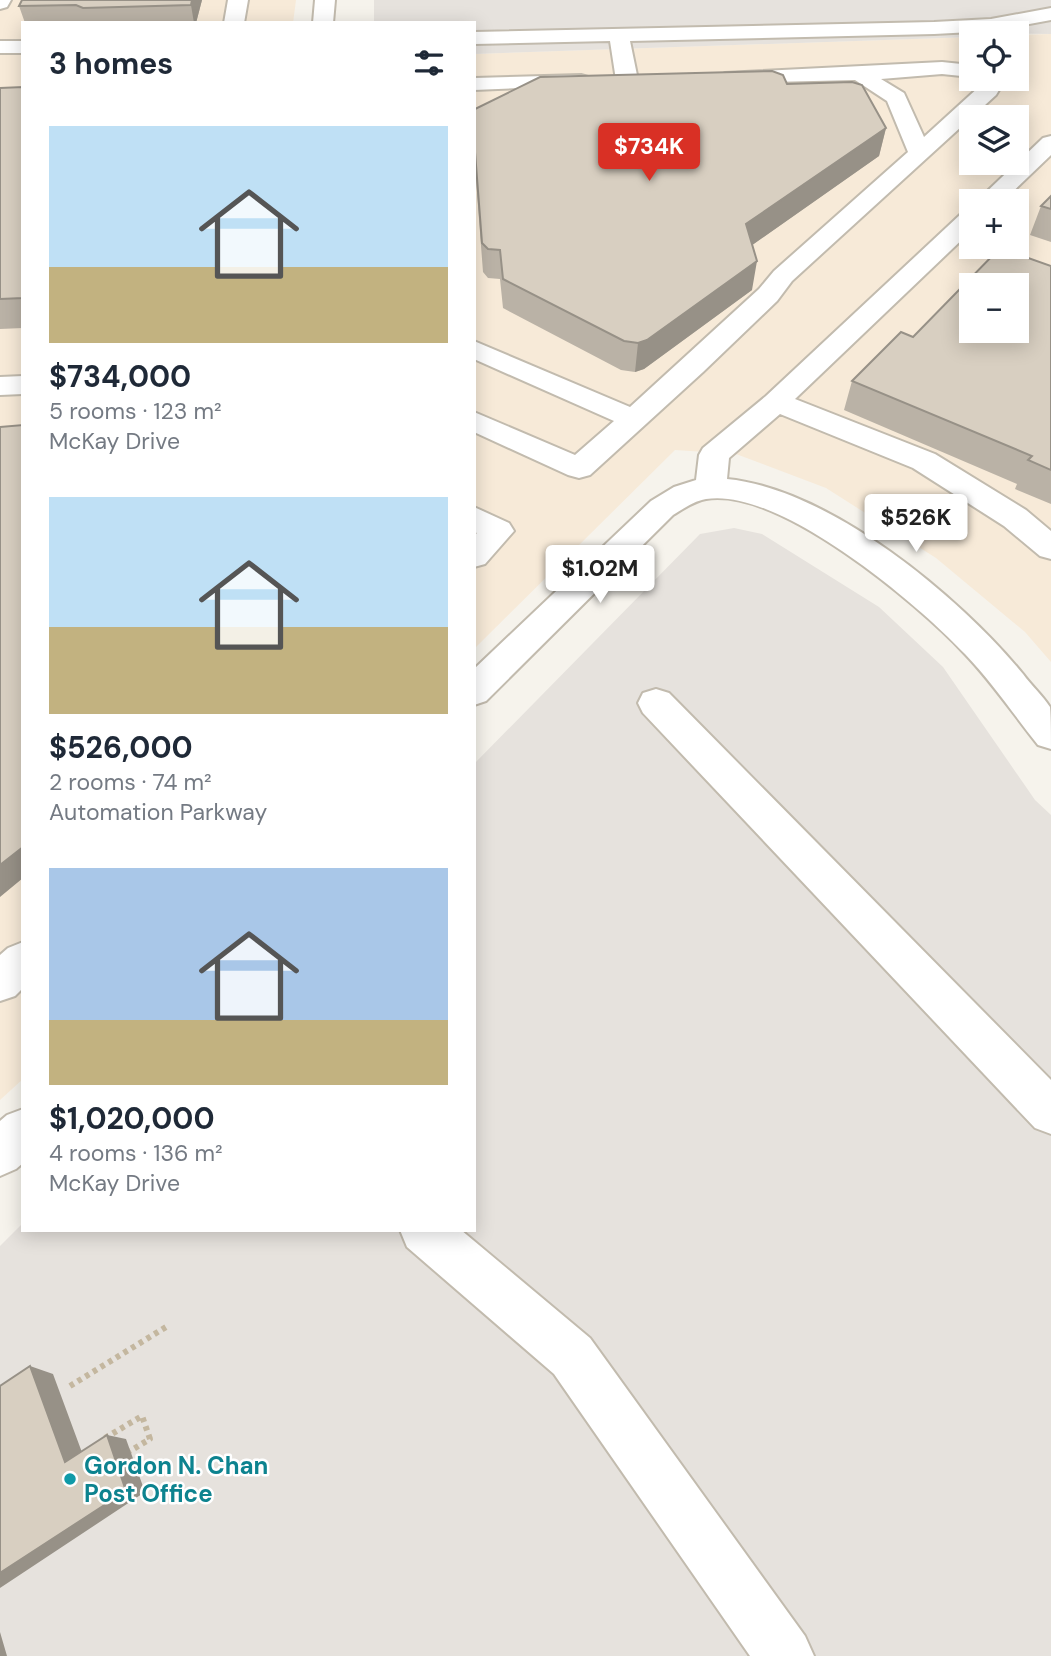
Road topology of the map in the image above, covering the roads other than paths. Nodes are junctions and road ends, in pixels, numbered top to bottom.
1 (238, 0) edge
2 (325, 0) edge
3 (751, 7) dead end
4 (1051, 14) edge
5 (234, 21) edge
6 (323, 21) edge
7 (479, 25) edge
8 (761, 32) junction
9 (619, 35) junction
10 (540, 37) junction
11 (476, 38) edge
12 (0, 47) edge
13 (21, 47) edge
14 (959, 70) edge
15 (860, 74) junction
16 (713, 78) edge
17 (476, 84) edge
18 (987, 91) edge
19 (1051, 142) edge
20 (920, 153) junction
21 (1002, 189) edge
22 (959, 229) edge
23 (476, 350) edge
24 (21, 385) edge
25 (0, 386) edge
26 (776, 402) junction
27 (634, 419) junction
28 (476, 422) edge
29 (711, 488) junction
30 (476, 519) edge
31 (1051, 548) edge
32 (476, 554) edge
33 (476, 689) edge
34 (656, 703) dead end
35 (1051, 735) edge
36 (21, 963) edge
37 (0, 982) edge
38 (1051, 1112) edge
39 (21, 1133) edge
40 (0, 1153) edge
41 (426, 1232) edge
42 (785, 1656) edge

1 - 5 street
2 - 6 street
3 - 8 street
4 - 8 street
7 - 10 street
8 - 9 street
9 - 10 street
9 - 17 street
10 - 11 street
12 - 13 street
14 - 15 street
15 - 16 street
15 - 20 street
18 - 20 street
19 - 21 street
20 - 27 street
22 - 26 street
23 - 27 street
24 - 25 street
26 - 29 street
26 - 31 street
27 - 28 street
29 - 33 street
29 - 35 street
30 - 32 street
34 - 38 street
36 - 37 street
39 - 40 street
41 - 42 street

